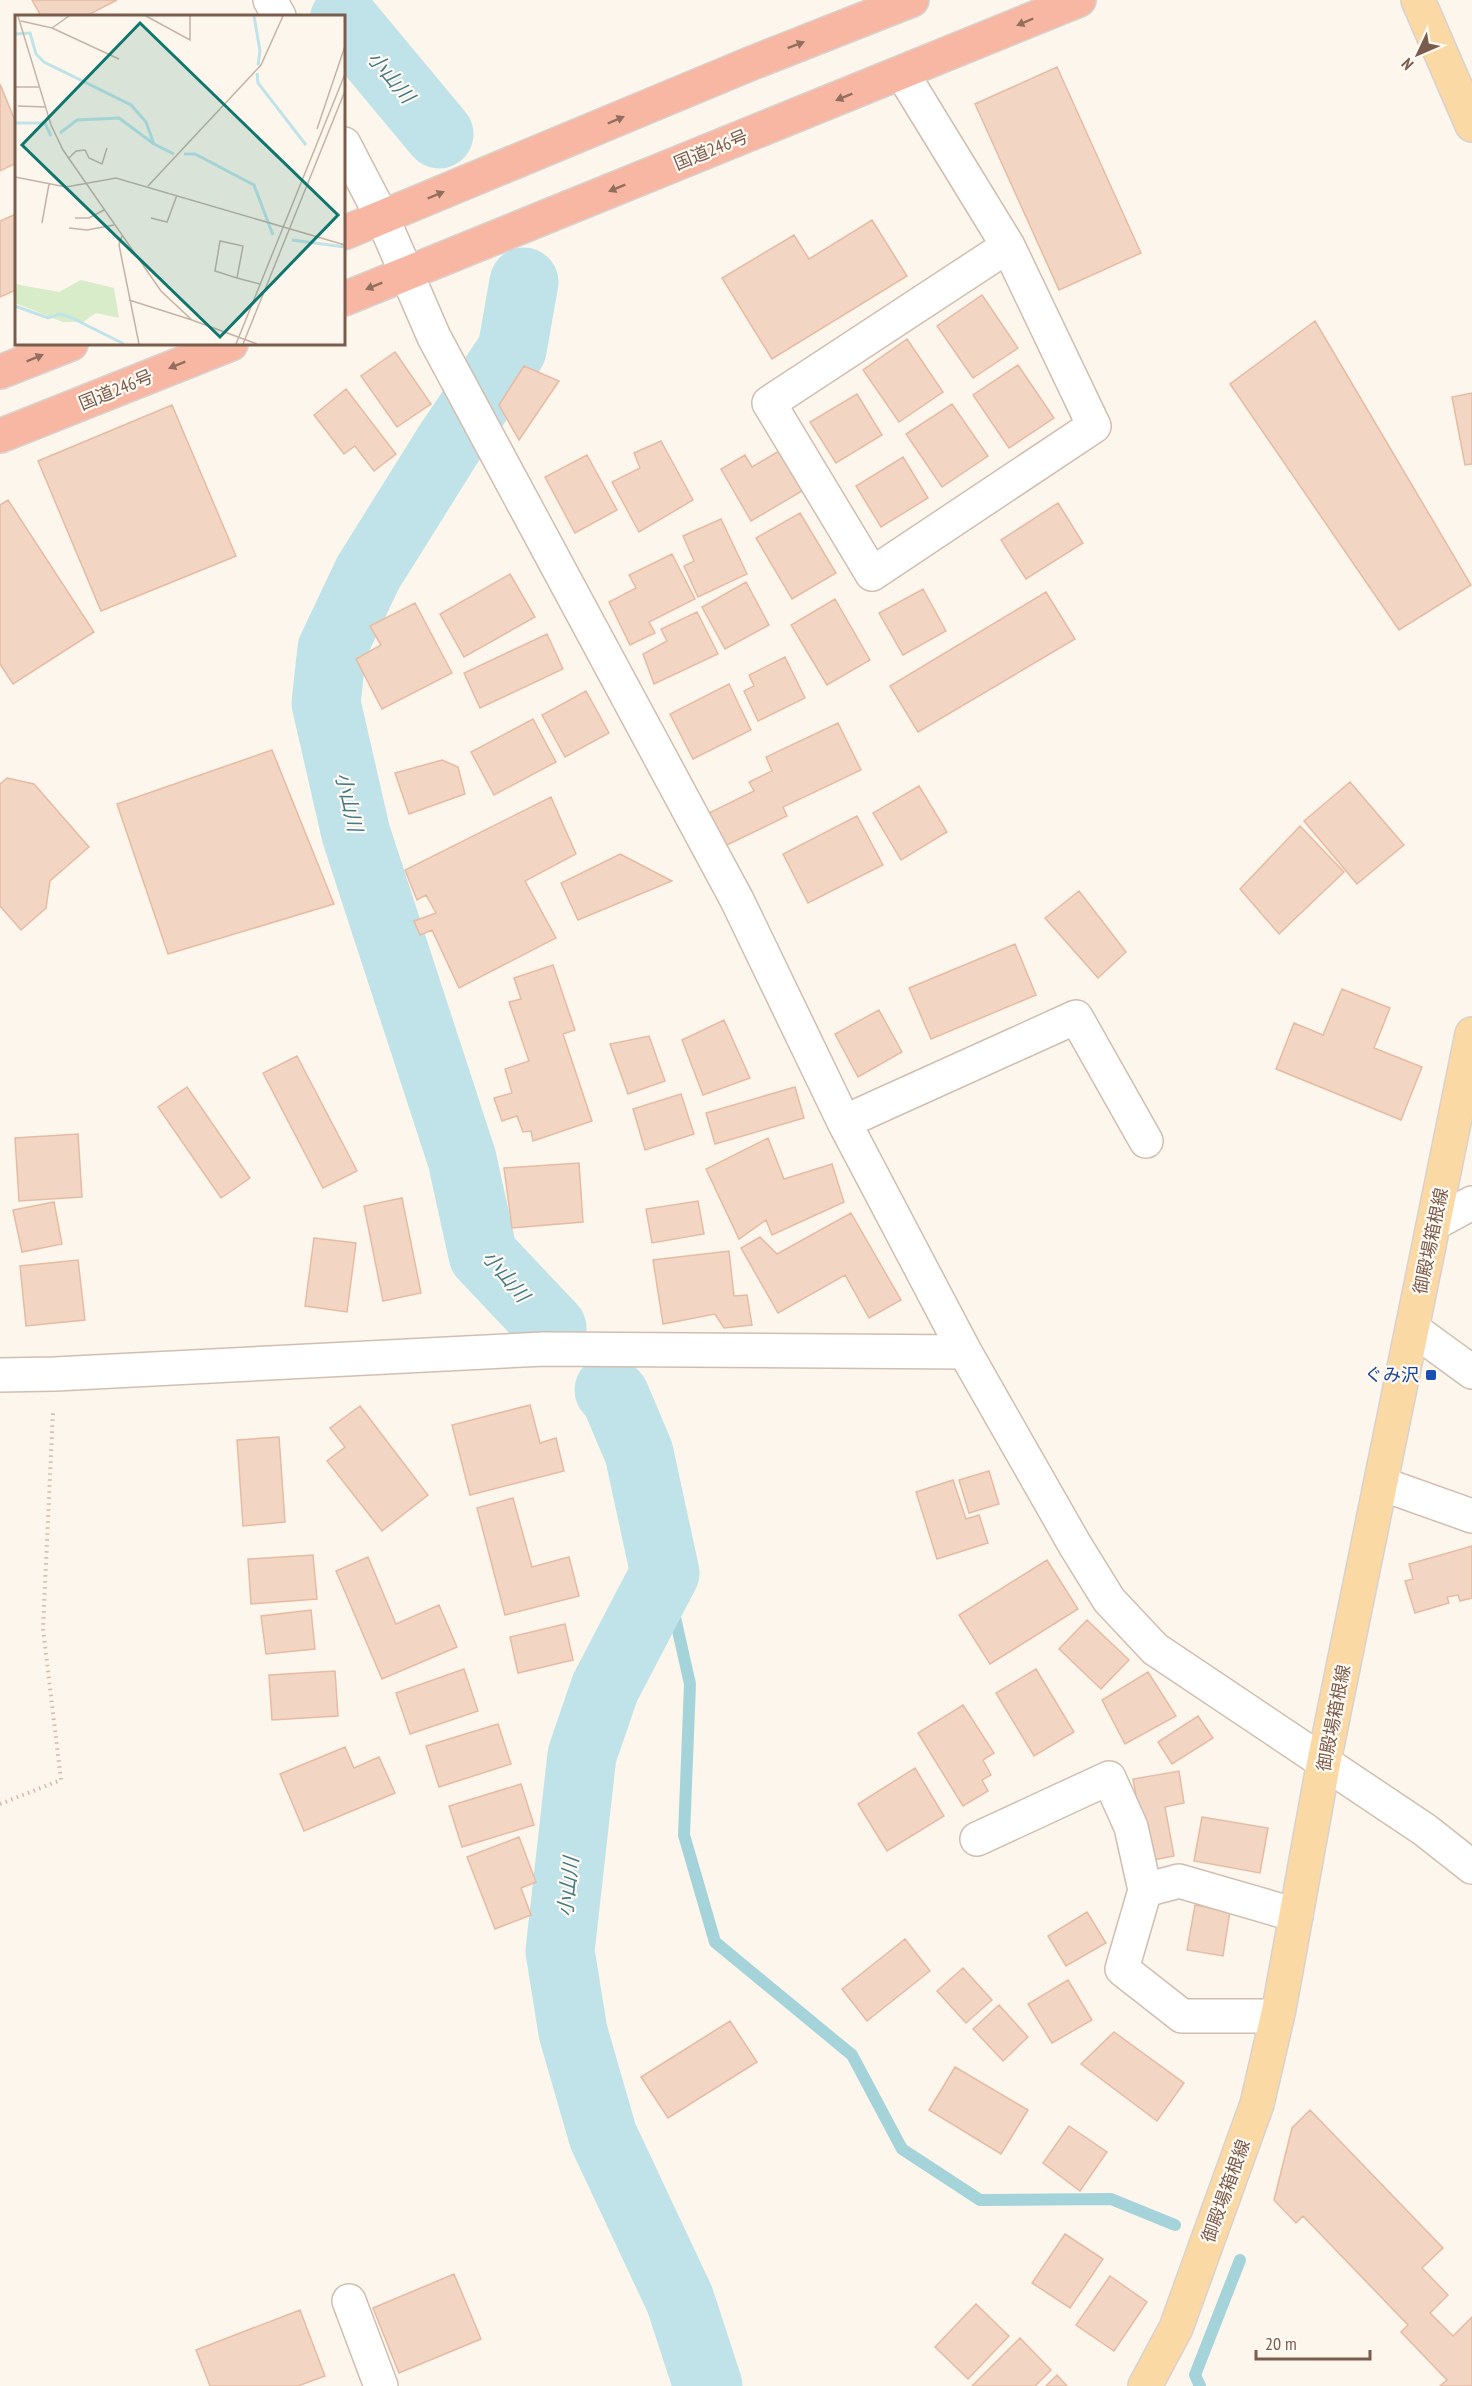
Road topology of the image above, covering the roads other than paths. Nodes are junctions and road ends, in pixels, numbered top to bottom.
1 (270, 0) edge
2 (912, 0) edge
3 (1078, 0) edge
4 (1418, 0) edge
5 (278, 15) edge
6 (902, 73) junction
7 (1472, 125) edge
8 (345, 146) edge
9 (382, 217) junction
10 (345, 233) edge
11 (1008, 246) junction
12 (405, 274) junction
13 (345, 298) edge
14 (68, 345) edge
15 (228, 345) edge
16 (0, 372) edge
17 (0, 436) edge
18 (1472, 1034) edge
19 (844, 1122) junction
20 (1146, 1141) dead end
21 (1472, 1203) edge
22 (1435, 1223) junction
23 (1413, 1329) junction
24 (966, 1352) junction
25 (1472, 1372) edge
26 (0, 1375) edge
27 (1382, 1484) junction
28 (1472, 1516) edge
29 (1324, 1761) junction
30 (977, 1839) dead end
31 (1472, 1868) edge
32 (1145, 1890) junction
33 (1296, 1915) junction
34 (1277, 2016) junction
35 (349, 2301) dead end
36 (381, 2386) edge
37 (1145, 2386) edge

1 - 5 street
9 -> 2 highway
3 -> 6 highway, 国道246号
4 - 7 main road
6 - 11 street
6 -> 12 highway, 国道246号
8 - 9 street
9 - 10 highway
9 - 12 street
11 - 11 street
12 -> 13 highway, 国道246号
12 - 19 street
16 -> 14 highway
15 -> 17 highway, 国道246号
18 - 22 main road, 御殿場箱根線
19 - 20 street
19 - 24 street
21 - 22 street
22 - 23 main road, 御殿場箱根線
23 - 25 street
23 - 27 main road, 御殿場箱根線
24 - 26 street
24 - 29 street
27 - 28 street
27 - 29 main road, 御殿場箱根線
29 - 31 street
29 - 33 main road, 御殿場箱根線
30 - 32 street
32 - 33 street
32 - 34 street
33 - 34 main road, 御殿場箱根線
34 - 37 main road, 御殿場箱根線
35 - 36 street

